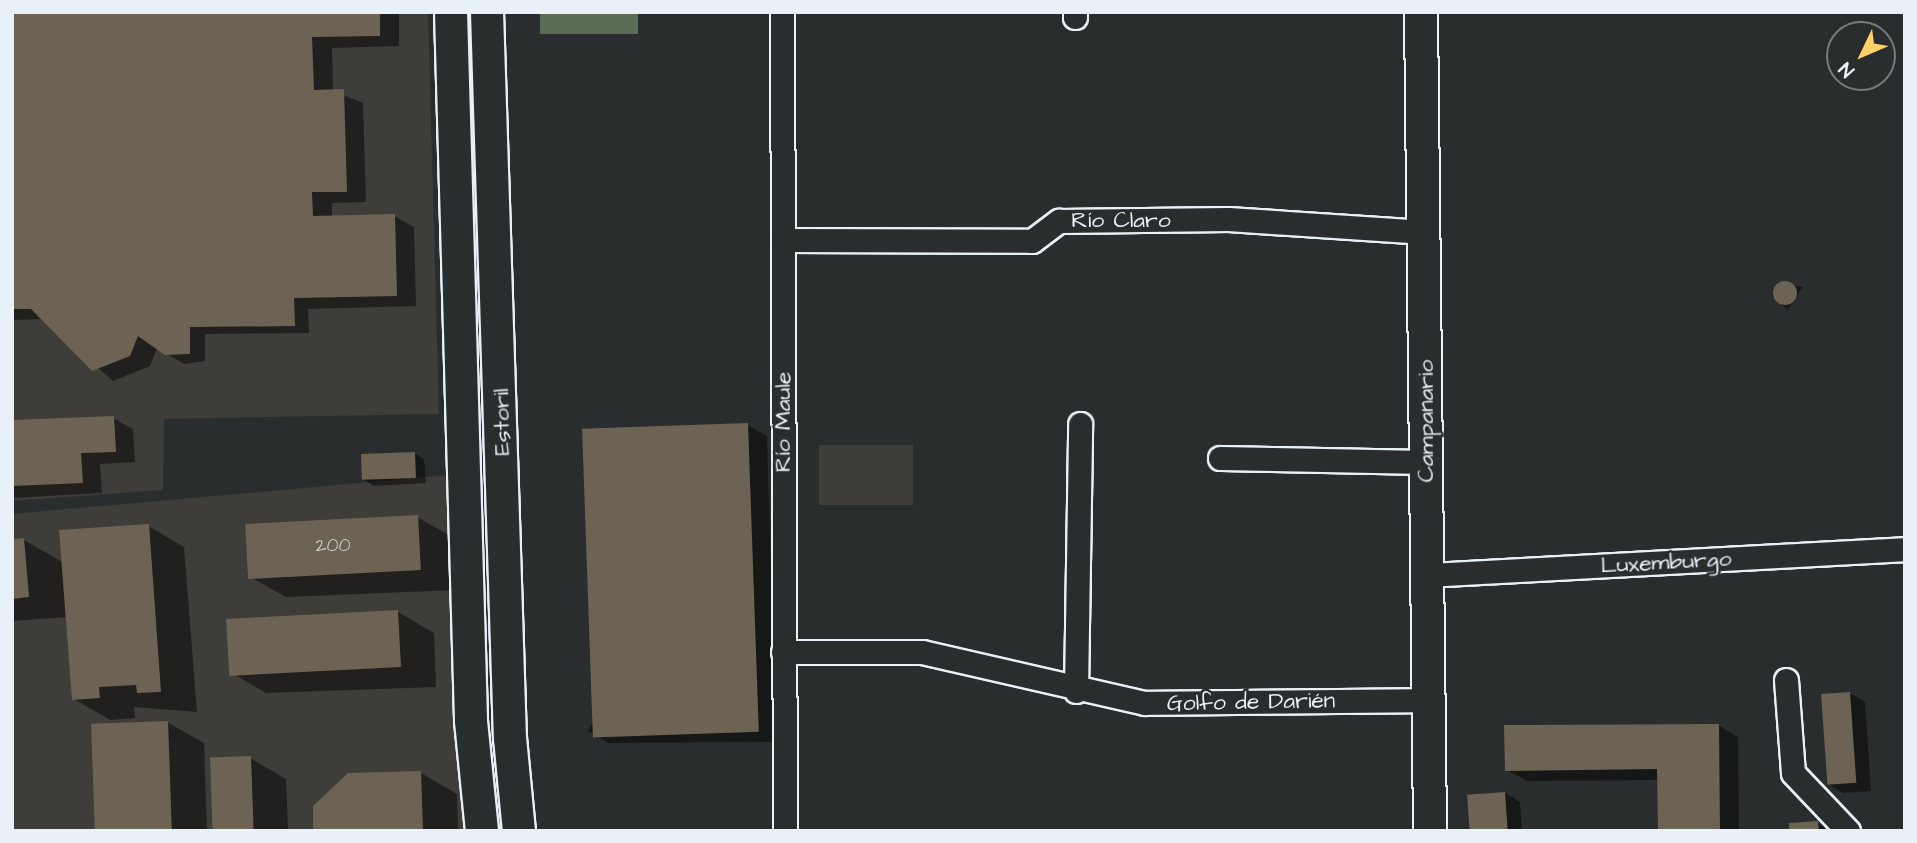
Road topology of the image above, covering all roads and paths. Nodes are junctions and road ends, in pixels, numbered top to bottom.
1 (451, 12) edge
2 (487, 12) edge
3 (782, 12) edge
4 (1421, 12) edge
5 (1425, 232) junction
6 (782, 240) junction
7 (1080, 424) dead end
8 (1220, 458) dead end
9 (1426, 462) junction
10 (1905, 550) edge
11 (1427, 575) junction
12 (783, 652) junction
13 (1786, 680) dead end
14 (1076, 691) junction
15 (1429, 700) junction
16 (482, 831) edge
17 (519, 831) edge
18 (785, 831) edge
19 (1430, 831) edge
20 (1848, 831) edge

1 - 16 main road, Estoril
2 - 17 main road, Estoril
3 - 6 street, Río Maule
4 - 5 main road, Campanario
5 - 6 street, Río Claro
5 - 9 main road, Campanario
6 - 12 street, Río Maule
7 - 14 street
8 - 9 street
9 - 11 main road, Campanario
10 - 11 street, Luxemburgo
11 - 15 main road, Campanario
12 - 14 street, Golfo de Darién
12 - 18 street, Río Maule
13 - 20 street
14 - 15 street, Golfo de Darién
15 - 19 main road, Campanario

